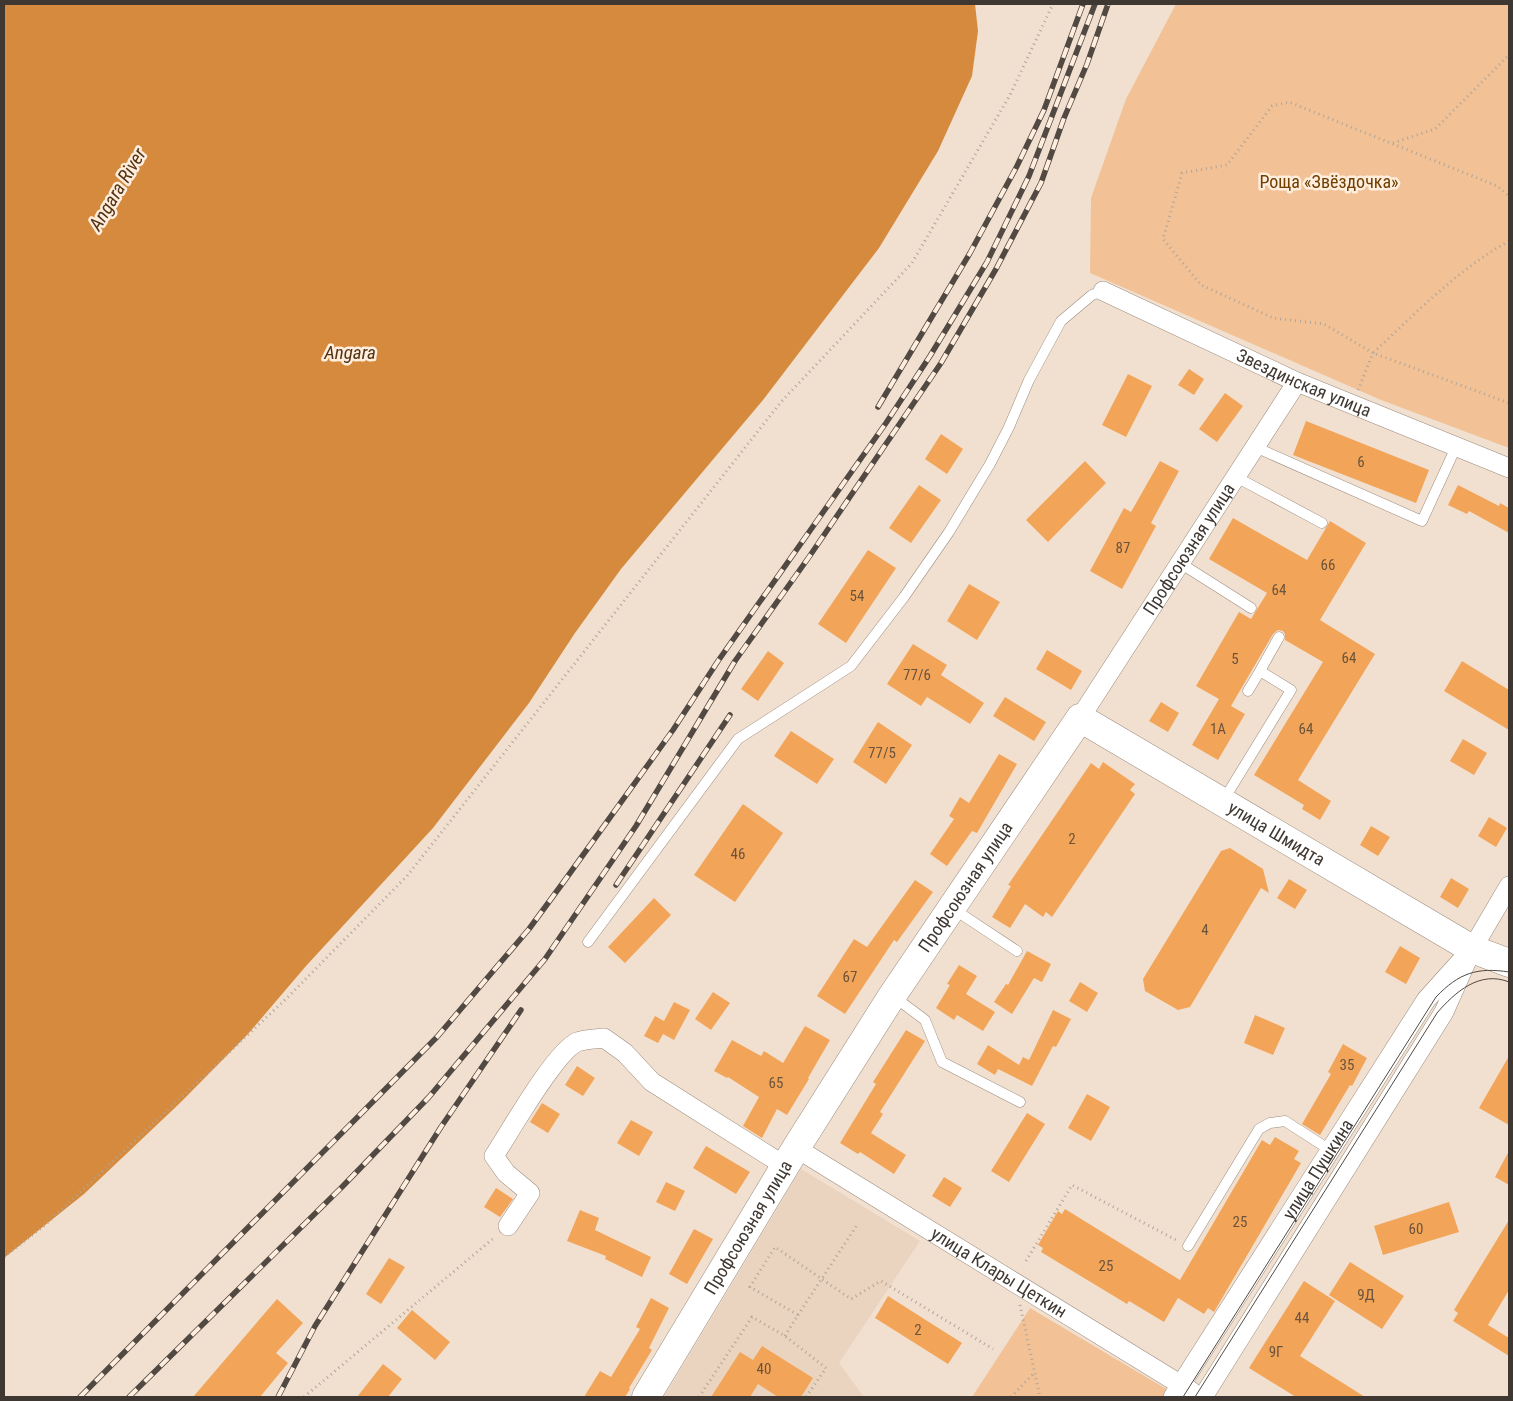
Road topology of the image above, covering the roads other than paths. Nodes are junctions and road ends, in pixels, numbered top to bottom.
1 (1103, 291) joint
2 (1297, 382) junction
3 (1255, 447) junction
4 (1456, 447) junction
5 (1509, 468) edge
6 (1236, 476) junction
7 (1322, 523) dead end
8 (1180, 564) junction
9 (1251, 608) dead end
10 (1279, 637) dead end
11 (1260, 671) junction
12 (1248, 691) dead end
13 (1080, 718) junction
14 (1222, 802) junction
15 (1509, 886) edge
16 (951, 908) junction
17 (588, 942) dead end
18 (1472, 949) junction
19 (1016, 951) dead end
20 (1509, 963) edge
21 (1509, 984) edge
22 (892, 996) junction
23 (1020, 1102) dead end
24 (1330, 1150) junction
25 (791, 1157) junction
26 (508, 1226) road end
27 (1188, 1246) road end
28 (1177, 1391) edge
29 (646, 1397) edge
30 (1202, 1397) edge

1 - 2 street, Звездинская улица
1 - 17 lane
2 - 3 street, Профсоюзная улица
2 - 4 street, Звездинская улица
3 - 4 lane
3 - 6 street, Профсоюзная улица
4 - 5 street, Звездинская улица
6 - 7 lane
6 - 8 street, Профсоюзная улица
8 - 9 lane
8 - 13 street, Профсоюзная улица
10 - 11 lane
11 - 12 lane
11 - 14 lane
13 - 14 street, улица Шмидта
13 - 16 street, Профсоюзная улица
14 - 18 street, улица Шмидта
15 - 18 street, улица Пушкина
16 - 19 lane
16 - 22 street, Профсоюзная улица
18 - 20 street, улица Шмидта
18 - 21 street, улица Шмидта
18 - 24 street, улица Пушкина
18 - 30 street, улица Пушкина
22 - 23 lane
22 - 25 street, Профсоюзная улица
24 - 27 lane
24 - 28 street, улица Пушкина
25 - 26 street, улица Клары Цеткин
25 - 28 street, улица Клары Цеткин
25 - 29 street, Профсоюзная улица
28 - 30 street, улица Клары Цеткин

